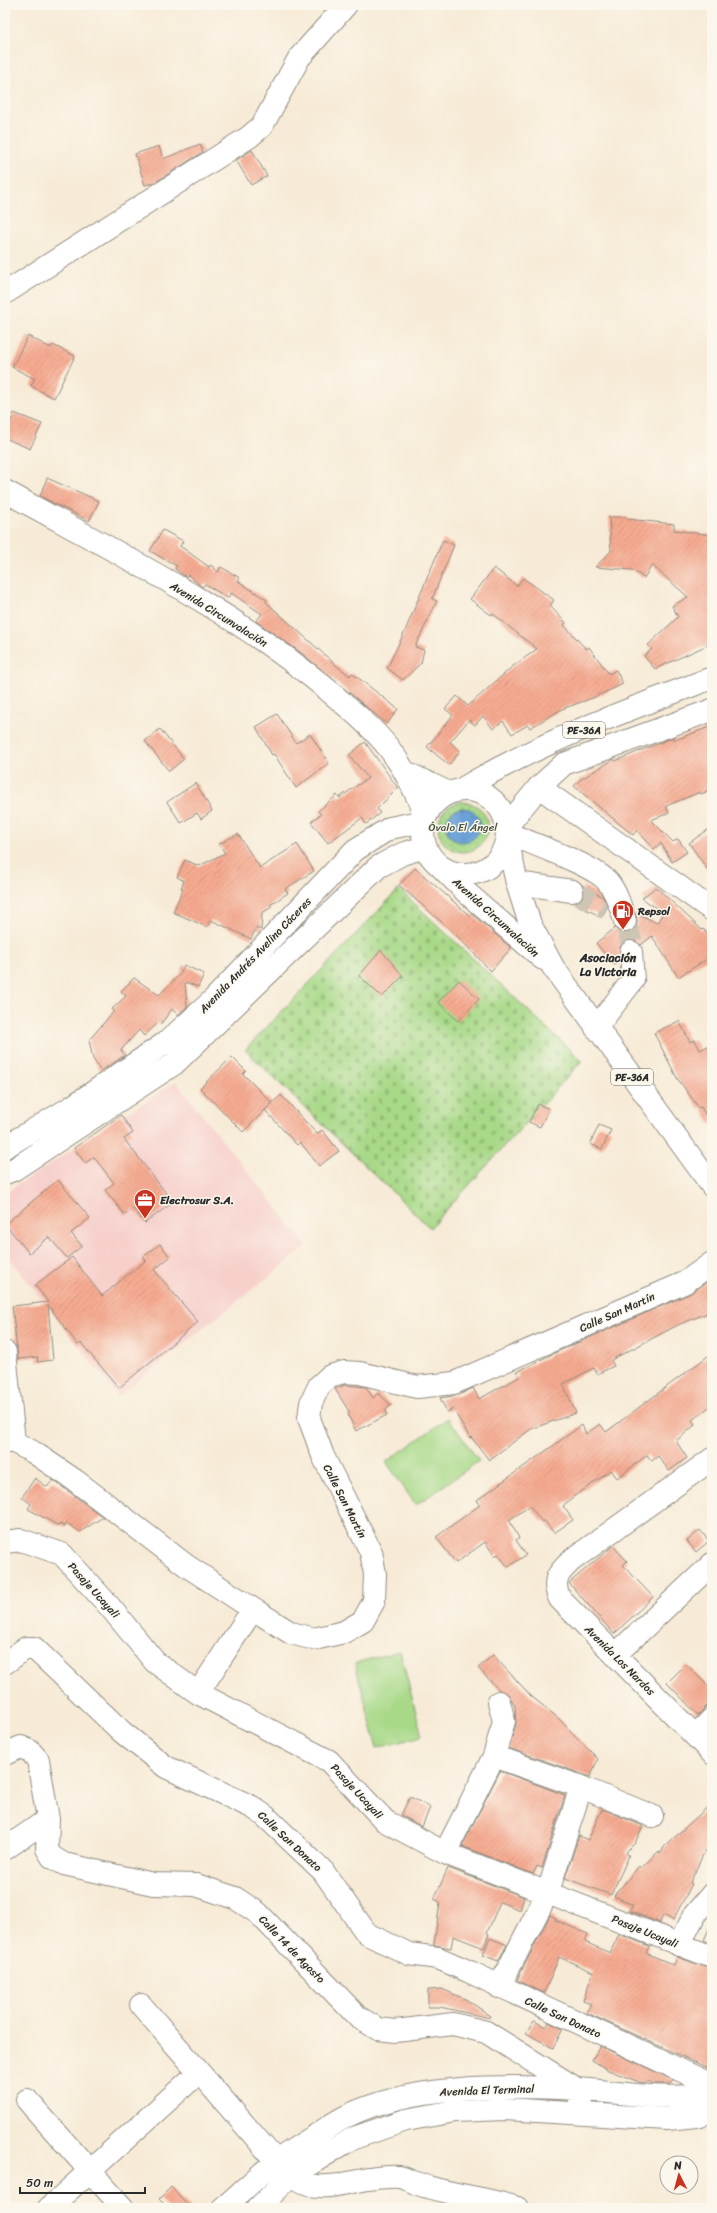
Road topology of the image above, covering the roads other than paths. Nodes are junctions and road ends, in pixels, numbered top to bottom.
1 (346, 5) edge
2 (5, 293) edge
3 (5, 491) edge
4 (712, 678) edge
5 (712, 710) edge
6 (406, 773) junction
7 (539, 787) junction
8 (454, 791) junction
9 (424, 819) junction
10 (507, 833) junction
11 (425, 847) junction
12 (440, 866) junction
13 (517, 884) junction
14 (572, 891) tunnel mouth
15 (712, 910) edge
16 (616, 919) tunnel mouth
17 (633, 951) tunnel mouth
18 (553, 967) junction
19 (596, 1028) junction
20 (32, 1131) junction
21 (5, 1147) edge
22 (36, 1155) junction
23 (5, 1173) edge
24 (712, 1186) edge
25 (712, 1263) edge
26 (5, 1352) edge
27 (9, 1442) edge
28 (712, 1459) edge
29 (5, 1542) edge
30 (712, 1564) edge
31 (253, 1609) junction
32 (615, 1655) junction
33 (5, 1663) edge
34 (198, 1692) junction
35 (499, 1702) dead end
36 (712, 1719) edge
37 (695, 1736) junction
38 (13, 1750) edge
39 (712, 1753) edge
40 (494, 1756) junction
41 (581, 1787) junction
42 (652, 1816) dead end
43 (48, 1819) junction
44 (5, 1849) edge
45 (445, 1853) junction
46 (548, 1892) junction
47 (712, 1894) edge
48 (679, 1945) junction
49 (712, 1957) edge
50 (499, 1987) junction
51 (141, 2004) dead end
52 (198, 2073) junction
53 (712, 2085) edge
54 (577, 2089) junction
55 (712, 2093) edge
56 (27, 2100) dead end
57 (712, 2111) edge
58 (584, 2113) junction
59 (283, 2169) junction
60 (90, 2172) junction
61 (261, 2207) edge
62 (48, 2208) edge
63 (123, 2208) edge
64 (223, 2208) edge
65 (517, 2208) edge

1 - 2 main road
3 - 6 main road, Avenida Circunvalación
4 - 8 main road, PE-36A
5 - 7 main road, PE-36A
6 - 8 main road
6 - 9 main road, Avenida Circunvalación
7 - 10 main road, PE-36A
7 - 15 main road
8 - 9 main road
8 - 10 main road
9 - 11 main road
9 - 20 main road, Avenida Andrés Avelino Cáceres
10 - 12 main road
10 - 13 main road, Avenida Circunvalación / PE-36A
10 - 16 main road
11 - 12 main road
11 - 22 main road, Avenida Andrés Avelino Cáceres
12 - 18 main road, Avenida Circunvalación / PE-36A
13 - 14 main road
13 - 18 main road, Avenida Circunvalación / PE-36A
17 - 19 main road
18 - 19 main road, Avenida Circunvalación / PE-36A
19 - 24 main road, Avenida Circunvalación / PE-36A
20 - 21 main road, Avenida Andrés Avelino Cáceres
20 - 22 main road
22 - 23 main road, Avenida Andrés Avelino Cáceres
25 - 31 main road, Calle San Martín
26 - 27 main road
27 - 31 main road, Calle San Martín
28 - 32 main road, Avenida Los Nardos
29 - 34 main road, Pasaje Ucayali
30 - 32 main road
31 - 34 main road
32 - 37 main road, Avenida Los Nardos
33 - 50 main road, Calle San Donato
34 - 45 main road, Pasaje Ucayali
35 - 40 main road
36 - 37 main road
37 - 39 main road, Avenida Los Nardos
38 - 43 main road
40 - 41 main road
40 - 45 main road
41 - 42 main road
41 - 46 main road
43 - 44 main road
43 - 54 main road, Calle 14 de Agosto
45 - 46 main road, Pasaje Ucayali
46 - 48 main road, Pasaje Ucayali
46 - 50 main road
47 - 48 main road
48 - 49 main road, Pasaje Ucayali
50 - 53 main road, Calle San Donato
51 - 52 main road
52 - 59 main road
52 - 60 main road
54 - 55 main road, Avenida El Terminal
54 - 58 main road
54 - 59 main road, Avenida El Terminal
56 - 60 main road
57 - 58 main road, Avenida El Terminal
58 - 59 main road, Avenida El Terminal
59 - 61 main road, Avenida El Terminal
59 - 64 main road, Avenida El Terminal
59 - 65 main road
60 - 62 main road
60 - 63 main road

